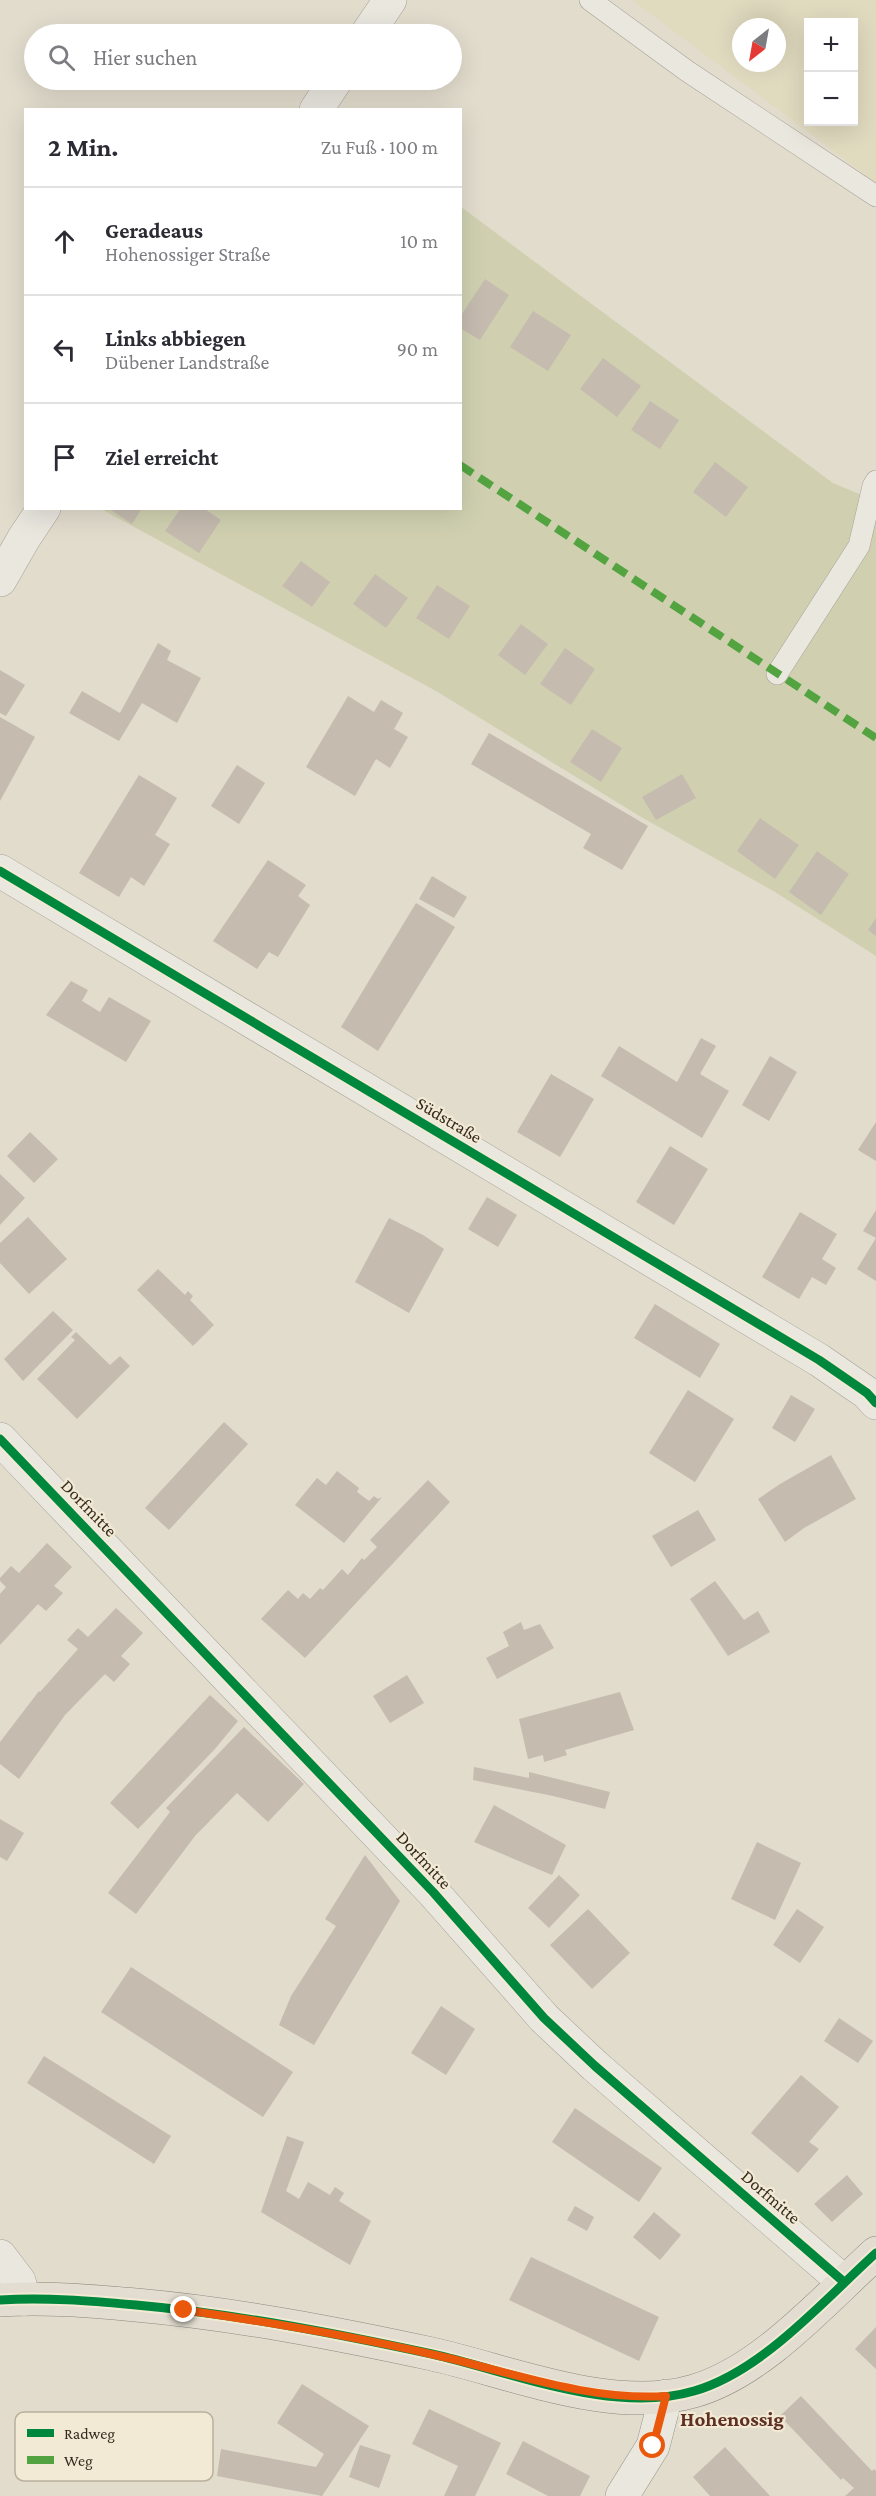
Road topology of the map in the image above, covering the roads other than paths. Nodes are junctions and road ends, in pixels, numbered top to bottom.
1 (390, 0) edge
2 (590, 0) edge
3 (374, 24) edge
4 (329, 90) edge
5 (317, 108) edge
6 (876, 196) edge
7 (876, 481) edge
8 (43, 510) edge
9 (0, 580) edge
10 (777, 674) dead end
11 (0, 871) edge
12 (876, 1403) edge
13 (0, 1439) edge
14 (876, 2253) edge
15 (0, 2256) edge
16 (844, 2282) junction
17 (12, 2300) edge
18 (666, 2396) junction
19 (622, 2496) edge

1 - 3 street
2 - 6 lane
4 - 5 street
7 - 10 lane
8 - 9 street
11 - 12 street, Südstraße
13 - 16 street, Dorfmitte
14 - 16 main road
15 - 17 street
16 - 18 main road
17 - 18 main road
18 - 19 street

